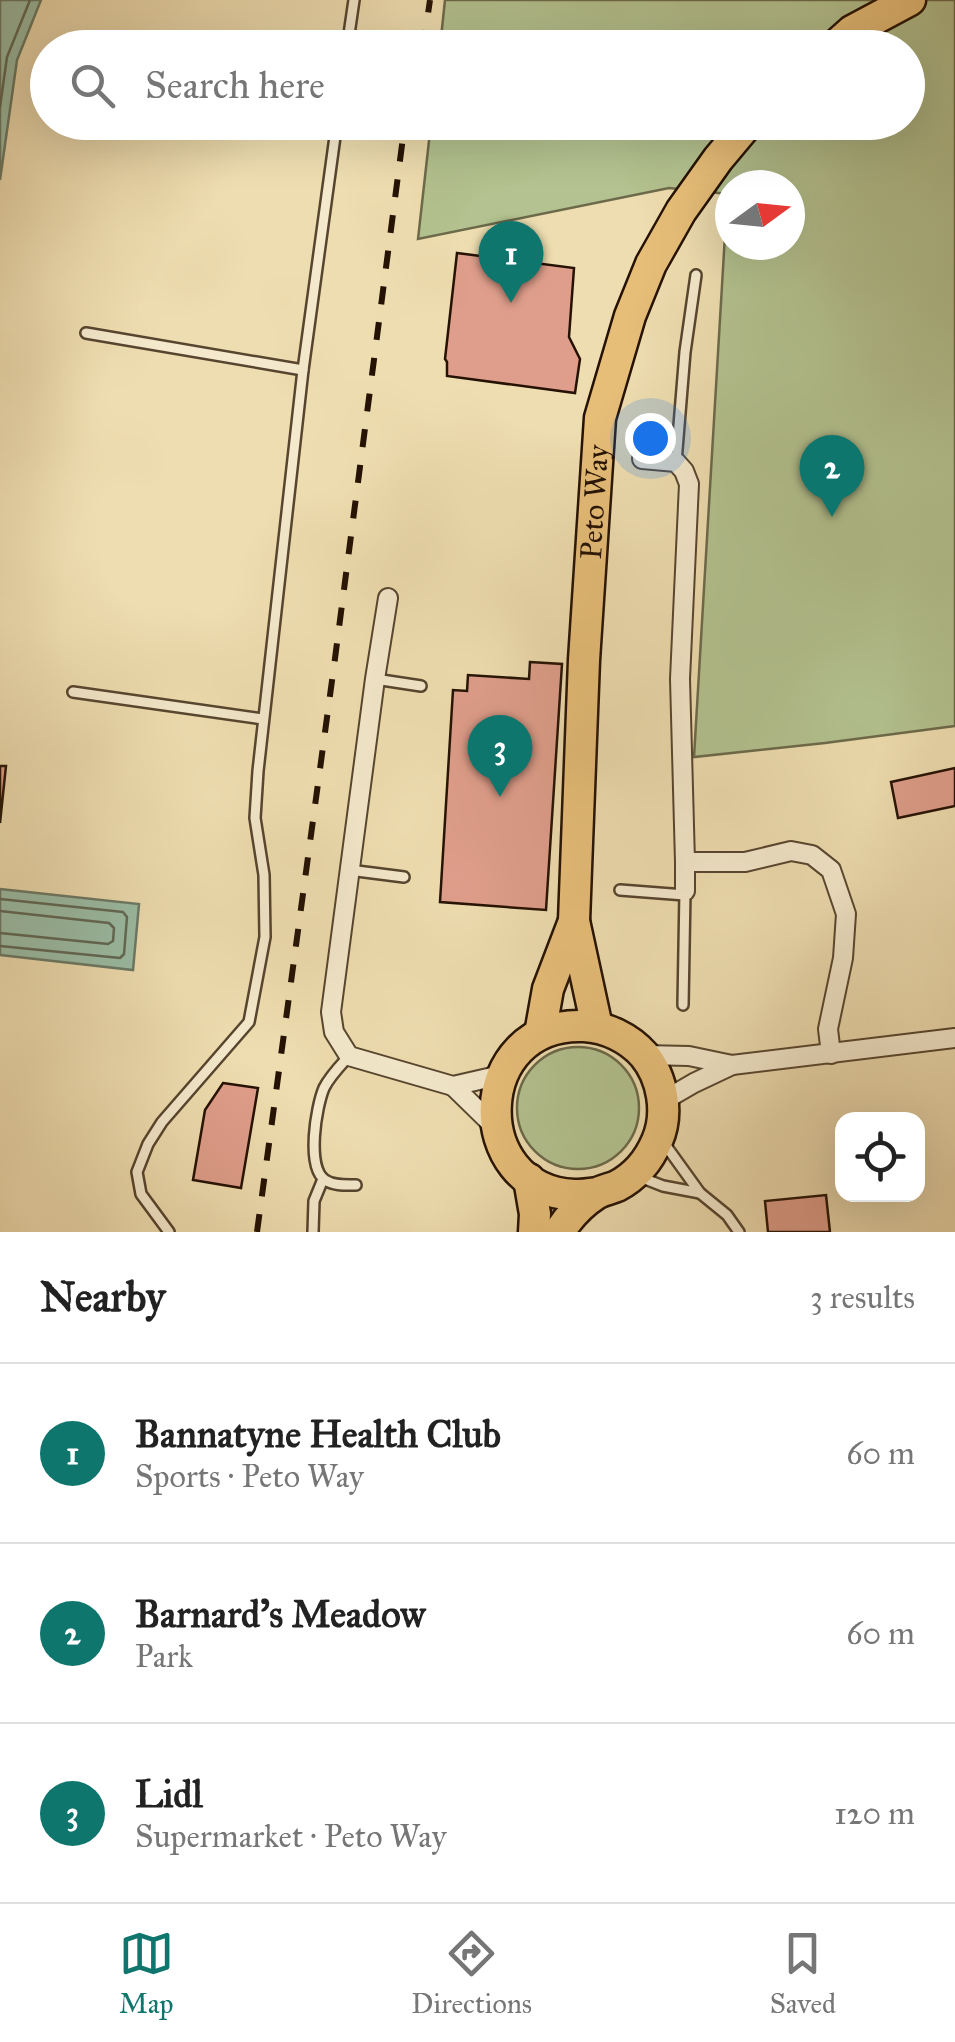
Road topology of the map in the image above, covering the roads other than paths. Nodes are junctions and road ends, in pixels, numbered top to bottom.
1 (354, 0) edge
2 (910, 0) edge
3 (350, 30) edge
4 (854, 30) edge
5 (335, 140) edge
6 (734, 140) edge
7 (696, 275) dead end
8 (86, 333) dead end
9 (304, 370) junction
10 (642, 459) dead end
11 (676, 462) junction
12 (388, 598) dead end
13 (374, 678) junction
14 (422, 686) dead end
15 (73, 692) dead end
16 (263, 720) junction
17 (685, 862) junction
18 (349, 870) junction
19 (404, 877) dead end
20 (620, 890) dead end
21 (685, 893) junction
22 (574, 922) junction
23 (682, 1005) dead end
24 (597, 1026) junction
25 (540, 1034) junction
26 (955, 1038) edge
27 (831, 1054) junction
28 (644, 1055) junction
29 (349, 1056) junction
30 (732, 1065) junction
31 (501, 1075) junction
32 (453, 1086) junction
33 (663, 1101) junction
34 (496, 1128) junction
35 (660, 1137) junction
36 (634, 1175) junction
37 (323, 1179) junction
38 (530, 1179) junction
39 (356, 1185) dead end
40 (597, 1193) junction
41 (700, 1193) junction
42 (169, 1232) edge
43 (313, 1232) edge
44 (534, 1232) edge
45 (559, 1232) edge
46 (738, 1232) edge

1 - 3 lane
2 - 4 highway
5 - 9 lane
6 - 22 highway, Peto Way
7 - 11 lane
8 - 9 lane
9 - 16 lane
10 - 11 street
11 - 17 street
12 - 13 street
13 - 14 lane
13 - 18 street
15 - 16 lane
16 - 42 lane
17 - 21 street
17 - 27 street
18 - 19 lane
18 - 29 street
20 - 21 lane
21 - 23 lane
22 - 24 highway, Peto Way
22 - 25 highway, Peto Way
24 - 25 highway
24 - 28 highway
25 - 31 highway
26 - 27 street
27 - 30 street
28 - 30 street
28 - 33 highway
29 - 32 street
29 - 37 lane
30 - 33 street
31 - 32 street
31 - 34 highway
32 - 34 street
33 - 35 highway
34 - 38 highway
35 - 36 highway
35 - 41 lane
36 - 40 highway
36 - 41 lane
37 - 39 lane
37 - 43 lane
38 - 40 highway
38 - 44 highway
40 - 45 highway
41 - 46 lane

